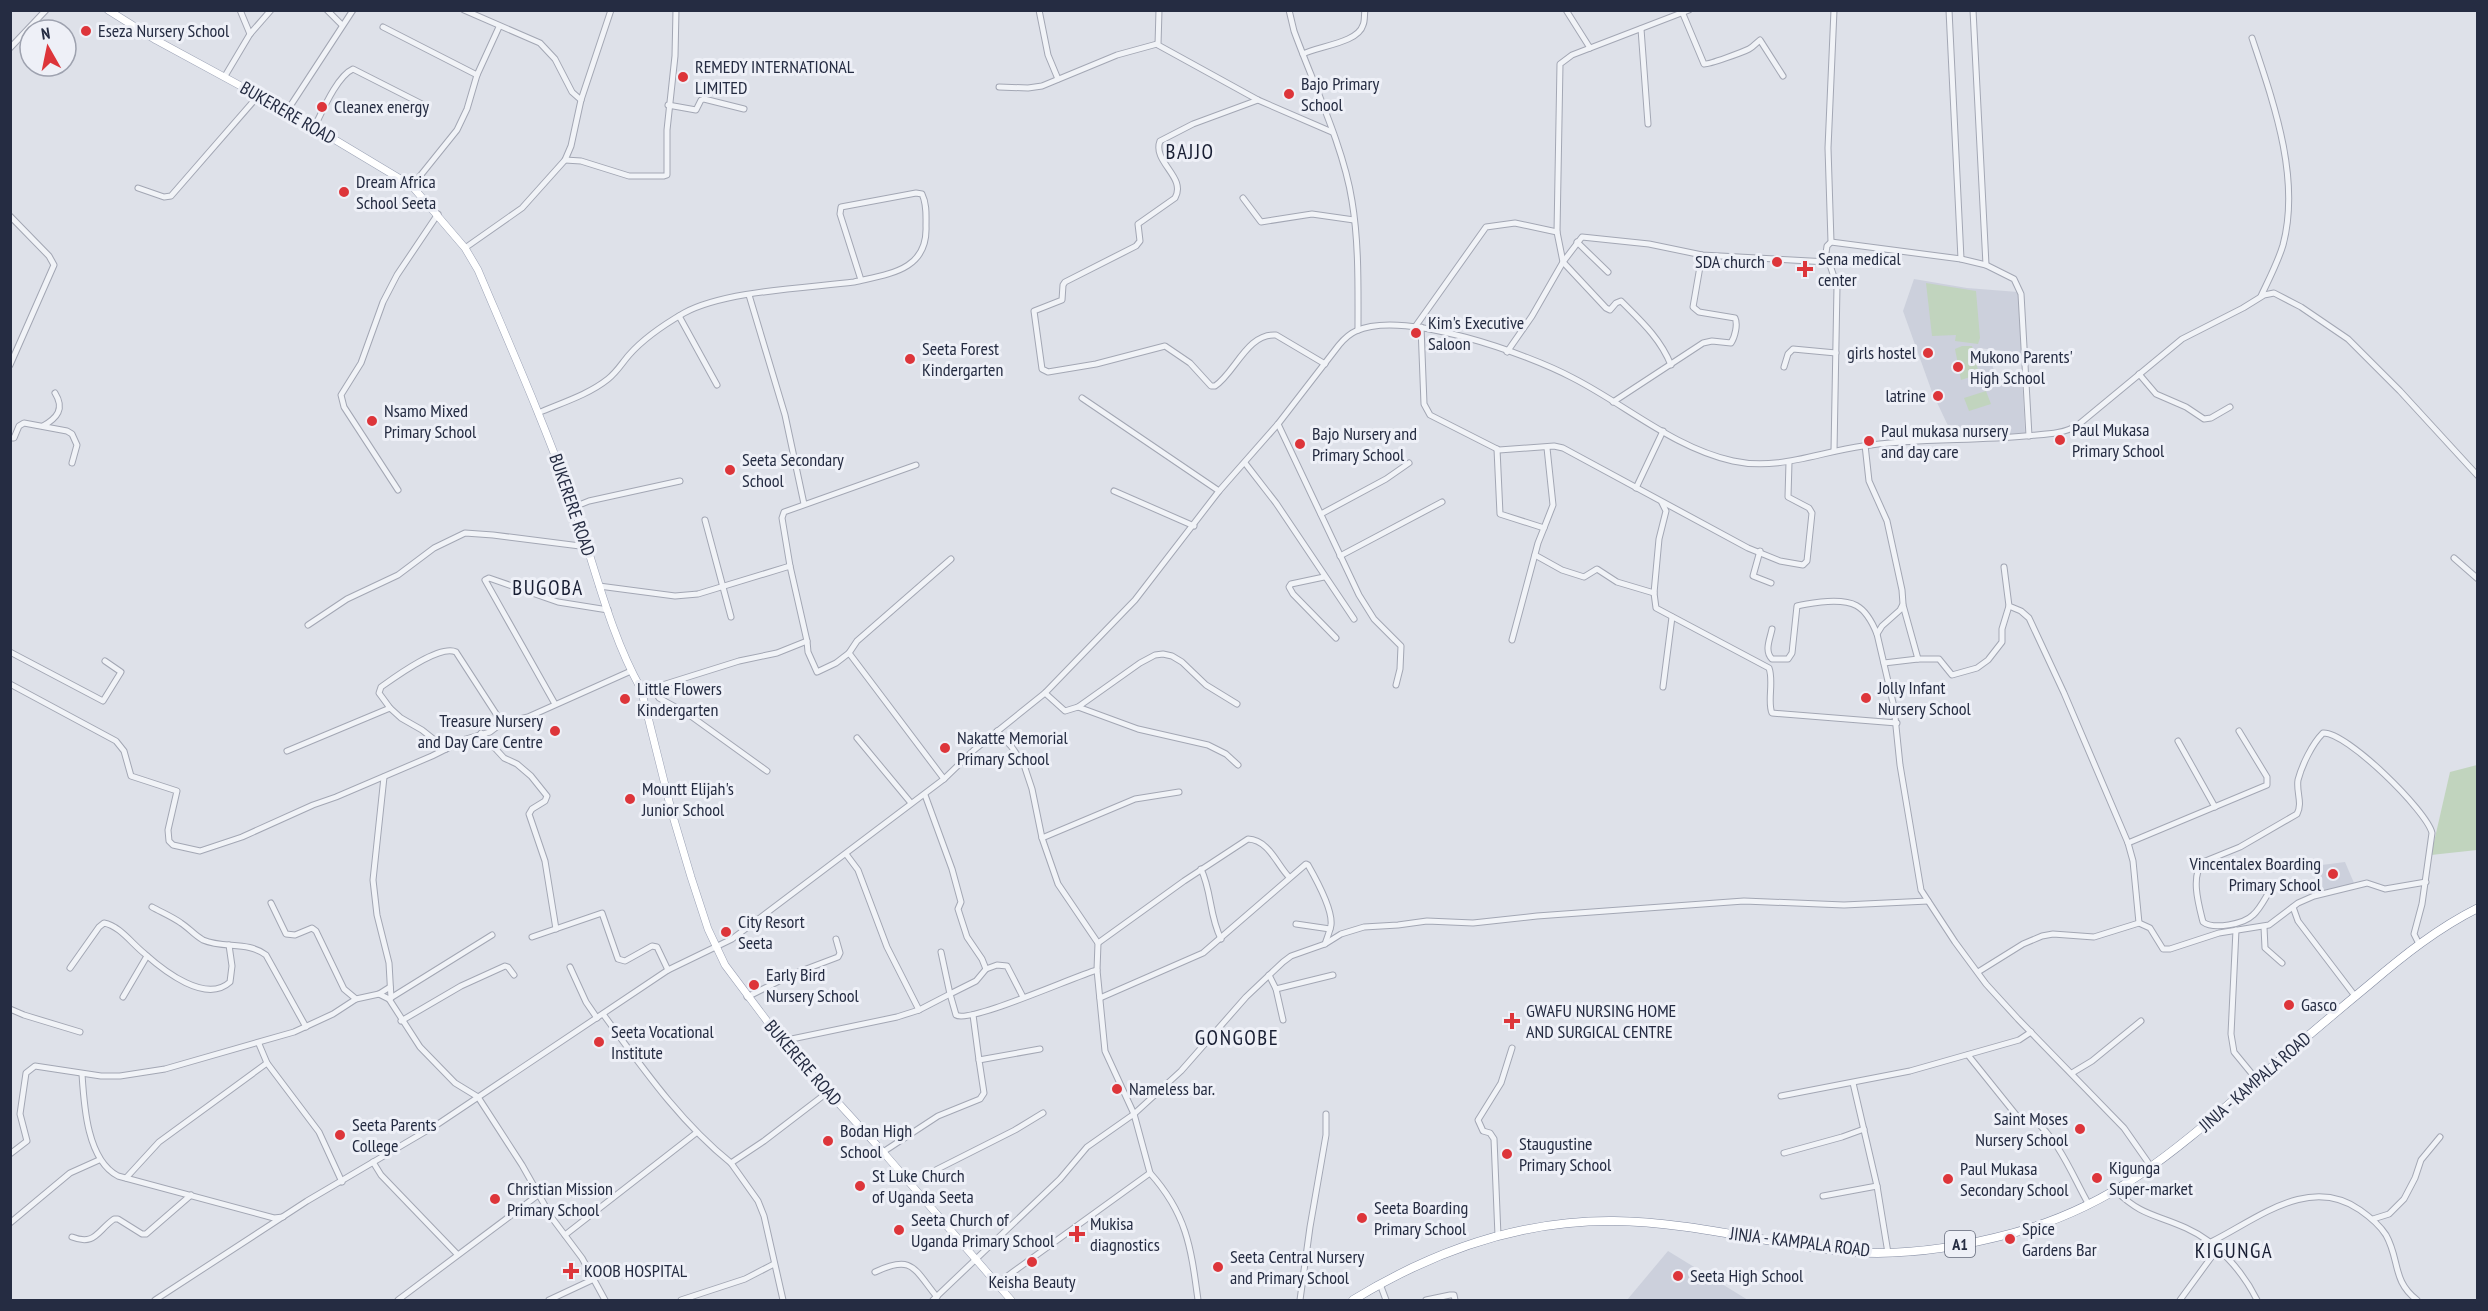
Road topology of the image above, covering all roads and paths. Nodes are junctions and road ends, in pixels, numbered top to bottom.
1 (46, 10) edge
2 (108, 10) edge
3 (240, 10) edge
4 (271, 10) edge
5 (327, 10) edge
6 (353, 10) edge
7 (464, 10) edge
8 (611, 10) edge
9 (676, 10) edge
10 (1039, 10) edge
11 (1159, 10) edge
12 (1289, 10) edge
13 (1365, 10) edge
14 (1566, 10) edge
15 (1689, 10) edge
16 (1834, 10) edge
17 (1949, 10) edge
18 (1973, 10) edge
19 (1683, 14) junction
20 (342, 25) junction
21 (383, 27) dead end
22 (499, 27) junction
23 (1641, 29) junction
24 (250, 34) junction
25 (2252, 38) dead end
26 (1157, 44) junction
27 (10, 48) edge
28 (1590, 48) junction
29 (1303, 54) junction
30 (477, 75) junction
31 (225, 76) junction
32 (1783, 76) dead end
33 (1058, 79) junction
34 (999, 87) dead end
35 (258, 96) junction
36 (581, 100) junction
37 (1258, 100) junction
38 (424, 105) dead end
39 (668, 105) junction
40 (744, 109) dead end
41 (287, 111) junction
42 (1648, 124) dead end
43 (314, 128) junction
44 (1332, 132) junction
45 (565, 160) junction
46 (412, 186) junction
47 (138, 188) dead end
48 (1243, 198) dead end
49 (438, 213) junction
50 (10, 216) edge
51 (1354, 220) junction
52 (1557, 232) junction
53 (1577, 242) junction
54 (1831, 242) junction
55 (465, 248) junction
56 (1702, 255) junction
57 (1961, 259) junction
58 (1563, 262) junction
59 (1827, 262) junction
60 (1986, 265) junction
61 (1608, 272) dead end
62 (861, 280) junction
63 (749, 295) junction
64 (2260, 297) junction
65 (679, 316) junction
66 (1418, 327) junction
67 (1358, 330) junction
68 (1507, 352) junction
69 (1836, 353) junction
70 (1325, 364) junction
71 (1671, 365) junction
72 (10, 366) edge
73 (1784, 367) dead end
74 (2139, 374) junction
75 (717, 385) dead end
76 (55, 393) dead end
77 (1082, 398) dead end
78 (1613, 402) junction
79 (2230, 407) dead end
80 (538, 413) junction
81 (1278, 424) junction
82 (43, 426) junction
83 (1664, 431) junction
84 (2029, 436) junction
85 (10, 438) edge
86 (1865, 445) junction
87 (1546, 448) junction
88 (1497, 449) junction
89 (1834, 451) junction
90 (72, 462) dead end
91 (1245, 462) junction
92 (1789, 462) junction
93 (1409, 463) dead end
94 (916, 465) dead end
95 (2478, 476) edge
96 (680, 481) dead end
97 (1636, 488) junction
98 (398, 489) dead end
99 (1220, 490) junction
100 (1114, 491) dead end
101 (1442, 502) dead end
102 (1662, 502) junction
103 (804, 504) junction
104 (574, 507) junction
105 (1321, 514) junction
106 (705, 520) dead end
107 (1194, 526) junction
108 (1544, 528) junction
109 (588, 547) junction
110 (1760, 551) junction
111 (1535, 555) junction
112 (1340, 556) junction
113 (2454, 558) dead end
114 (951, 559) dead end
115 (790, 566) junction
116 (2004, 567) dead end
117 (1324, 577) junction
118 (2478, 579) edge
119 (1771, 583) dead end
120 (599, 586) junction
121 (724, 586) junction
122 (1654, 593) junction
123 (1903, 604) junction
124 (2009, 606) junction
125 (608, 610) junction
126 (731, 617) dead end
127 (1672, 617) junction
128 (1354, 619) dead end
129 (308, 625) dead end
130 (1772, 629) dead end
131 (1877, 634) junction
132 (1336, 638) dead end
133 (1512, 640) dead end
134 (807, 641) junction
135 (10, 652) edge
136 (849, 652) junction
137 (1918, 659) junction
138 (105, 661) dead end
139 (1884, 663) junction
140 (631, 670) junction
141 (10, 684) edge
142 (1396, 685) dead end
143 (1663, 687) dead end
144 (652, 688) junction
145 (641, 689) junction
146 (1045, 693) junction
147 (555, 704) junction
148 (1237, 704) dead end
149 (1078, 707) junction
150 (390, 708) junction
151 (502, 723) junction
152 (1897, 723) junction
153 (997, 731) junction
154 (2239, 731) dead end
155 (481, 734) junction
156 (857, 738) dead end
157 (2178, 741) dead end
158 (446, 749) junction
159 (287, 751) dead end
160 (1238, 765) dead end
161 (767, 771) dead end
162 (384, 777) junction
163 (944, 779) junction
164 (1179, 792) dead end
165 (925, 795) junction
166 (912, 803) junction
167 (2215, 807) junction
168 (1041, 838) junction
169 (2128, 843) junction
170 (846, 854) junction
171 (1201, 869) junction
172 (1289, 877) junction
173 (2426, 882) junction
174 (2272, 887) dead end
175 (1928, 901) junction
176 (271, 903) dead end
177 (152, 907) dead end
178 (2293, 907) junction
179 (2478, 908) edge
180 (2139, 923) junction
181 (1296, 924) dead end
182 (2264, 927) junction
183 (556, 929) junction
184 (1330, 929) junction
185 (2236, 930) junction
186 (492, 935) dead end
187 (532, 937) dead end
188 (836, 939) dead end
189 (1221, 939) junction
190 (1098, 943) junction
191 (1325, 944) junction
192 (2419, 944) junction
193 (230, 945) junction
194 (717, 946) junction
195 (941, 952) dead end
196 (147, 956) junction
197 (2282, 963) dead end
198 (570, 967) dead end
199 (70, 968) dead end
200 (986, 969) junction
201 (668, 970) junction
202 (1097, 970) junction
203 (1978, 972) junction
204 (514, 975) dead end
205 (1269, 975) junction
206 (1333, 975) dead end
207 (390, 987) junction
208 (1276, 989) junction
209 (950, 993) junction
210 (379, 994) junction
211 (2355, 996) junction
212 (123, 997) dead end
213 (747, 997) junction
214 (1023, 997) junction
215 (1100, 998) junction
216 (356, 999) junction
217 (389, 999) junction
218 (10, 1009) edge
219 (919, 1010) junction
220 (603, 1014) junction
221 (973, 1015) junction
222 (597, 1018) junction
223 (1283, 1020) dead end
224 (401, 1021) junction
225 (2141, 1021) dead end
226 (306, 1027) junction
227 (80, 1032) dead end
228 (2031, 1032) junction
229 (782, 1041) junction
230 (259, 1044) junction
231 (1512, 1048) dead end
232 (1040, 1049) dead end
233 (1968, 1055) junction
234 (979, 1060) junction
235 (267, 1063) junction
236 (2072, 1073) junction
237 (82, 1074) junction
238 (2257, 1080) junction
239 (1853, 1083) junction
240 (828, 1092) junction
241 (1781, 1096) dead end
242 (478, 1097) junction
243 (1043, 1113) dead end
244 (1134, 1113) junction
245 (1326, 1114) dead end
246 (1864, 1129) junction
247 (696, 1133) junction
248 (2440, 1137) dead end
249 (883, 1152) junction
250 (1784, 1153) dead end
251 (10, 1154) edge
252 (99, 1160) junction
253 (373, 1162) junction
254 (730, 1163) junction
255 (2152, 1168) junction
256 (1150, 1173) junction
257 (126, 1178) junction
258 (342, 1182) junction
259 (910, 1183) junction
260 (1877, 1186) junction
261 (2116, 1191) junction
262 (538, 1195) junction
263 (191, 1196) junction
264 (1823, 1196) dead end
265 (2089, 1205) junction
266 (283, 1217) junction
267 (2373, 1219) junction
268 (10, 1223) edge
269 (565, 1235) junction
270 (1498, 1236) junction
271 (72, 1237) dead end
272 (2211, 1242) junction
273 (2218, 1248) junction
274 (1888, 1253) junction
275 (457, 1254) junction
276 (975, 1260) junction
277 (774, 1264) junction
278 (875, 1272) dead end
279 (594, 1279) junction
280 (1380, 1284) junction
281 (995, 1285) junction
282 (935, 1299) edge
283 (155, 1300) edge
284 (398, 1300) edge
285 (549, 1300) edge
286 (604, 1300) edge
287 (681, 1300) edge
288 (783, 1300) edge
289 (1011, 1300) edge
290 (1198, 1300) edge
291 (1300, 1300) edge
292 (1353, 1300) edge
293 (1386, 1300) edge
294 (1426, 1300) edge
295 (1455, 1300) edge
296 (2180, 1300) edge
297 (2257, 1300) edge
298 (2417, 1300) edge

1 - 27 street
2 - 31 main road, BUKERERE ROAD
3 - 24 street
4 - 24 street
5 - 20 street
6 - 20 street
7 - 22 street
8 - 36 street
9 - 39 street
10 - 33 street
11 - 26 street
12 - 29 street
13 - 29 street
14 - 28 street
15 - 19 street
16 - 54 street
17 - 57 street
18 - 60 street
19 - 23 street
19 - 32 street
20 - 41 street
21 - 30 street
22 - 30 street
22 - 36 street
23 - 28 street
23 - 42 street
24 - 31 street
25 - 64 street
26 - 33 street
26 - 37 street
28 - 52 street
29 - 44 street
30 - 46 street
31 - 35 main road, BUKERERE ROAD
33 - 34 street
35 - 41 main road, BUKERERE ROAD
35 - 47 street
36 - 45 street
37 - 44 street
37 - 70 street
38 - 43 street
39 - 40 street
39 - 45 street
41 - 43 main road, BUKERERE ROAD
43 - 46 main road, BUKERERE ROAD
44 - 51 street
45 - 55 street
46 - 49 main road, BUKERERE ROAD
48 - 51 street
49 - 55 main road, BUKERERE ROAD
49 - 98 street
50 - 72 street
51 - 67 street
52 - 58 street
52 - 66 street
53 - 56 street
53 - 58 street
53 - 61 street
54 - 57 street
54 - 59 street
55 - 80 main road, BUKERERE ROAD
56 - 59 street
56 - 71 street
57 - 60 street
58 - 68 street
58 - 71 street
59 - 69 street
60 - 84 street
62 - 62 street
62 - 63 street
63 - 65 street
63 - 103 street
64 - 74 street
64 - 95 street
65 - 75 street
65 - 80 street
66 - 67 street
66 - 68 street
66 - 88 street
67 - 70 street
68 - 78 street
69 - 73 street
69 - 89 street
70 - 81 street
71 - 78 street
74 - 79 street
74 - 84 street
76 - 82 street
77 - 99 street
78 - 83 street
80 - 104 main road, BUKERERE ROAD
81 - 91 street
81 - 105 street
82 - 85 street
82 - 90 street
83 - 92 street
83 - 97 street
84 - 86 street
86 - 89 street
86 - 123 street
87 - 88 street
87 - 97 street
87 - 108 street
88 - 108 street
89 - 92 street
91 - 99 street
91 - 117 street
92 - 110 street
93 - 105 street
94 - 103 street
96 - 104 street
97 - 102 street
99 - 107 street
100 - 107 street
101 - 112 street
102 - 110 street
102 - 122 street
103 - 115 street
104 - 109 main road, BUKERERE ROAD
105 - 112 street
106 - 121 street
107 - 146 street
108 - 111 street
109 - 120 main road, BUKERERE ROAD
109 - 129 street
110 - 119 street
111 - 122 street
111 - 133 street
112 - 142 street
113 - 118 street
114 - 136 street
115 - 121 street
115 - 134 street
116 - 124 street
117 - 128 street
117 - 132 street
120 - 121 street
120 - 125 main road, BUKERERE ROAD
121 - 126 street
122 - 127 street
123 - 131 street
123 - 137 street
124 - 137 street
124 - 169 street
125 - 140 main road, BUKERERE ROAD
125 - 147 street
127 - 143 street
127 - 152 street
130 - 131 street
131 - 139 street
134 - 136 street
134 - 144 street
135 - 138 street
136 - 163 street
137 - 139 street
139 - 152 street
140 - 145 main road, BUKERERE ROAD
140 - 147 street
141 - 162 street
144 - 145 street
144 - 161 street
145 - 194 main road, BUKERERE ROAD
146 - 149 street
146 - 153 street
147 - 151 street
148 - 149 street
149 - 160 street
150 - 151 street
150 - 158 street
150 - 159 street
151 - 155 street
152 - 175 street
153 - 163 street
153 - 168 street
154 - 167 street
155 - 158 street
155 - 183 street
156 - 166 street
157 - 167 street
158 - 162 street
162 - 207 street
163 - 165 street
164 - 168 street
165 - 166 street
165 - 200 street
166 - 170 street
167 - 169 street
168 - 190 street
169 - 180 street
170 - 194 street
170 - 219 street
171 - 172 street
171 - 189 street
171 - 190 street
172 - 184 street
172 - 189 street
173 - 174 street
173 - 178 street
173 - 192 street
175 - 191 street
175 - 203 street
176 - 216 street
177 - 193 street
178 - 182 street
178 - 211 street
179 - 192 highway, JINJA - KAMPALA ROAD / A1
180 - 185 street
180 - 203 street
181 - 184 street
182 - 185 street
182 - 197 street
183 - 187 street
183 - 201 street
184 - 191 street
185 - 238 street
186 - 217 street
188 - 213 street
189 - 215 street
190 - 202 street
191 - 205 street
192 - 211 highway, JINJA - KAMPALA ROAD / A1
193 - 196 street
193 - 226 street
194 - 201 street
194 - 213 main road, BUKERERE ROAD
195 - 209 street
196 - 199 street
196 - 212 street
198 - 222 street
200 - 209 street
200 - 214 street
201 - 220 street
202 - 214 street
202 - 215 street
203 - 228 street
204 - 224 street
205 - 208 street
205 - 244 street
206 - 208 street
207 - 210 street
207 - 217 street
208 - 223 street
209 - 219 street
209 - 221 street
210 - 216 street
210 - 217 street
211 - 238 highway, JINJA - KAMPALA ROAD / A1
213 - 229 main road, BUKERERE ROAD
214 - 221 street
215 - 244 street
216 - 226 street
217 - 224 street
218 - 227 street
219 - 229 street
220 - 222 street
220 - 247 street
221 - 234 street
222 - 242 street
224 - 242 street
225 - 236 street
226 - 230 street
228 - 233 street
228 - 236 street
229 - 240 main road, BUKERERE ROAD
230 - 235 street
230 - 237 street
231 - 270 street
232 - 234 street
233 - 239 street
233 - 265 street
234 - 249 street
235 - 257 street
235 - 258 street
236 - 255 street
237 - 251 street
237 - 252 street
238 - 255 highway, JINJA - KAMPALA ROAD / A1
239 - 241 street
239 - 246 street
240 - 249 main road, BUKERERE ROAD
240 - 254 street
242 - 253 street
242 - 262 street
243 - 259 street
244 - 256 street
244 - 276 street
245 - 291 street
246 - 250 street
246 - 260 street
247 - 254 street
247 - 269 street
248 - 267 street
249 - 259 main road, BUKERERE ROAD
252 - 257 street
252 - 268 street
253 - 258 street
253 - 275 street
254 - 277 street
255 - 261 highway, JINJA - KAMPALA ROAD / A1
256 - 281 street
256 - 290 street
257 - 263 street
258 - 266 street
259 - 276 main road, BUKERERE ROAD
260 - 264 street
260 - 274 street
261 - 265 highway, JINJA - KAMPALA ROAD / A1
261 - 272 street
262 - 269 street
262 - 275 street
263 - 266 street
263 - 271 street
265 - 274 highway, JINJA - KAMPALA ROAD / A1
266 - 283 street
267 - 272 street
267 - 298 street
269 - 279 street
270 - 274 highway, JINJA - KAMPALA ROAD / A1
270 - 280 highway, JINJA - KAMPALA ROAD / A1
272 - 273 street
273 - 296 street
273 - 297 street
275 - 284 street
276 - 281 main road, BUKERERE ROAD
276 - 282 street
277 - 287 street
277 - 288 street
278 - 282 street
279 - 285 street
279 - 286 street
280 - 292 highway, JINJA - KAMPALA ROAD / A1
280 - 293 street
281 - 289 main road, BUKERERE ROAD
294 - 295 street

